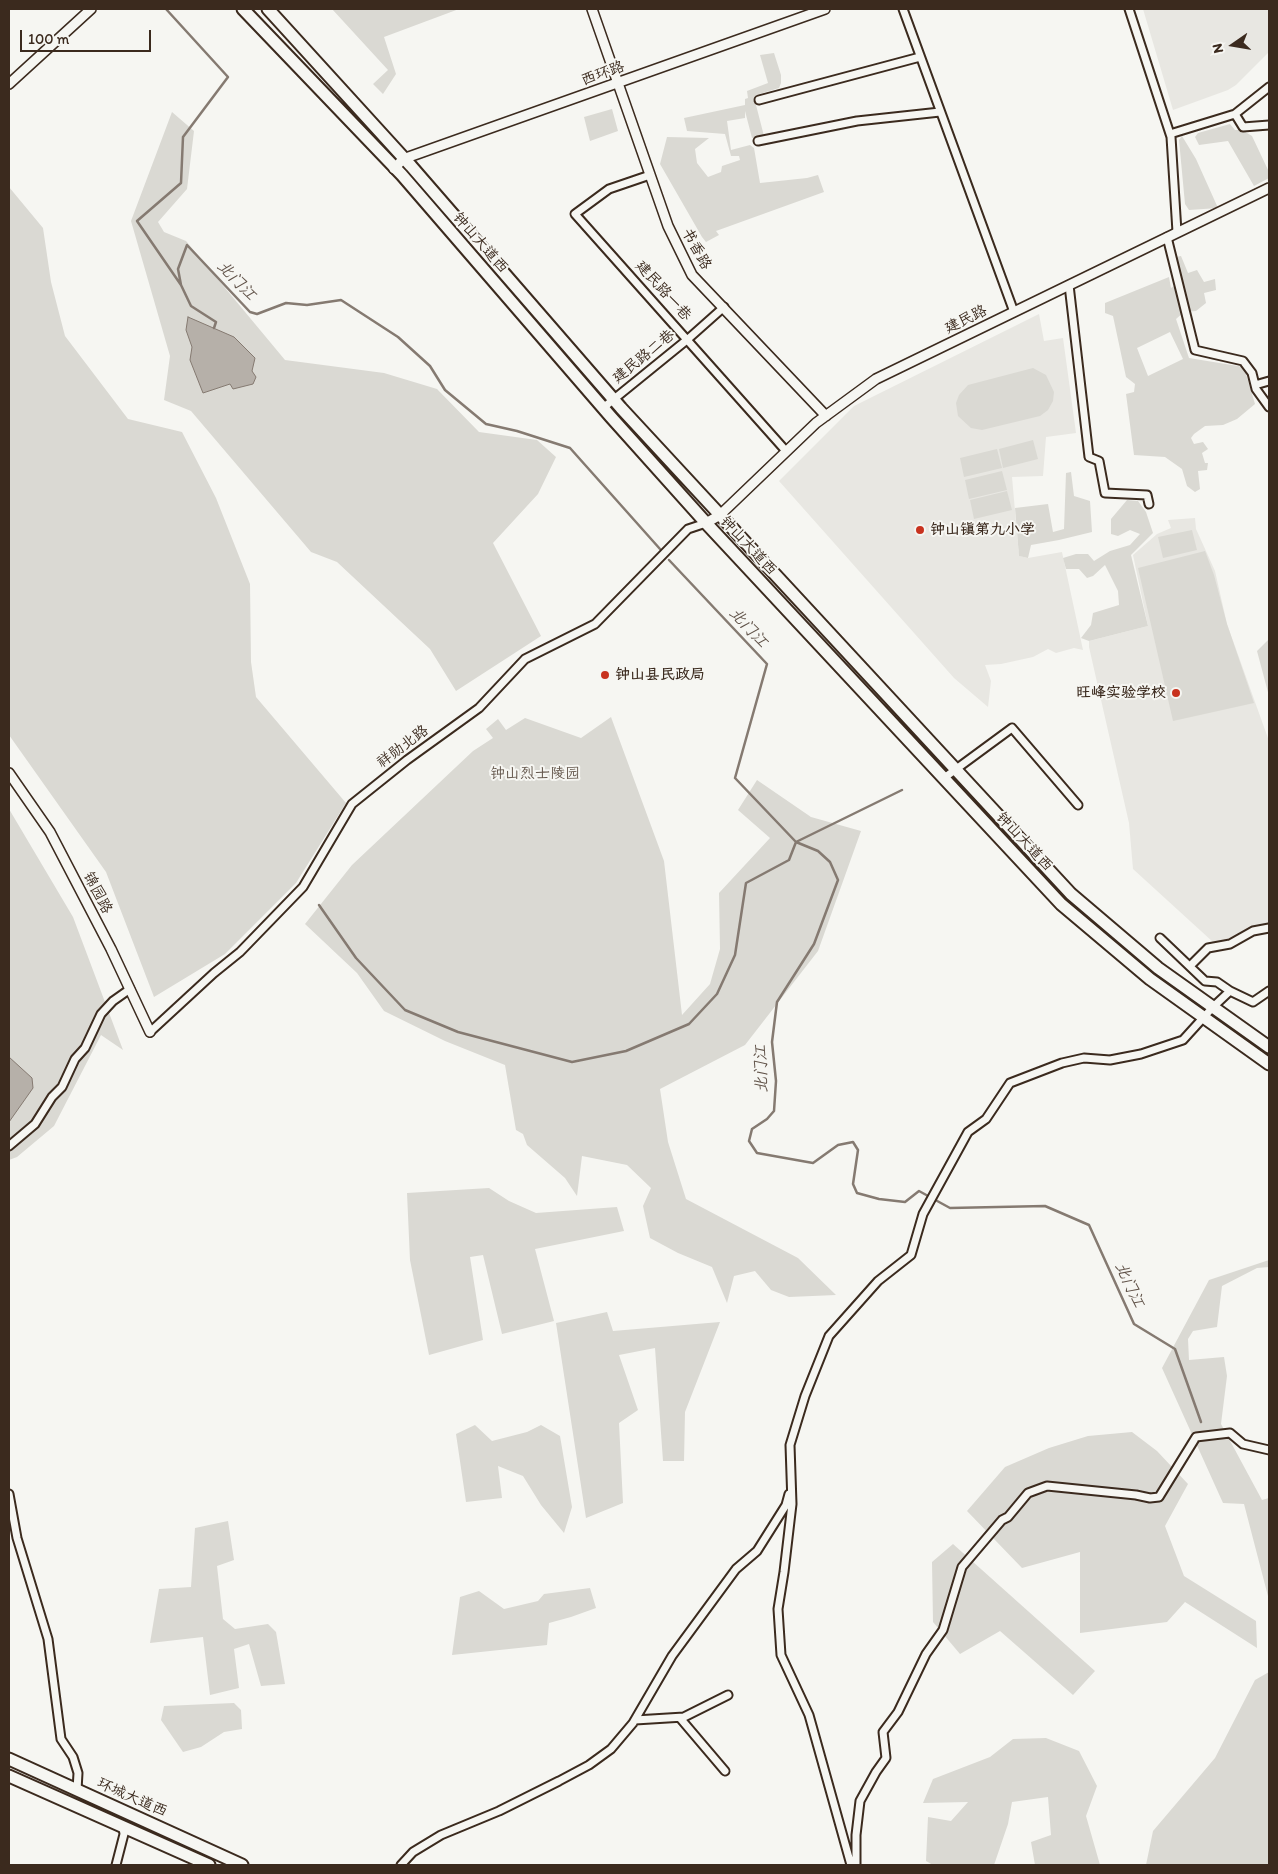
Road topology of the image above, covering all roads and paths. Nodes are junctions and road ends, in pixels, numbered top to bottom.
1 (91, 9) edge
2 (243, 9) edge
3 (268, 9) edge
4 (592, 9) edge
5 (825, 9) edge
6 (903, 9) edge
7 (1129, 9) edge
8 (920, 57) junction
9 (618, 83) junction
10 (9, 84) edge
11 (1269, 87) edge
12 (759, 100) dead end
13 (940, 112) junction
14 (1235, 114) junction
15 (1269, 125) edge
16 (1170, 134) junction
17 (758, 141) dead end
18 (404, 159) junction
19 (394, 169) junction
20 (650, 175) junction
21 (1269, 188) edge
22 (1177, 232) junction
23 (1167, 237) junction
24 (1069, 285) junction
25 (724, 307) junction
26 (1014, 312) junction
27 (688, 340) junction
28 (1269, 380) edge
29 (1255, 385) junction
30 (614, 400) junction
31 (1269, 407) edge
32 (603, 408) junction
33 (826, 416) junction
34 (786, 451) junction
35 (1149, 504) dead end
36 (720, 515) junction
37 (706, 522) junction
38 (955, 770) junction
39 (9, 773) edge
40 (944, 778) junction
41 (1078, 804) dead end
42 (1269, 928) edge
43 (1160, 938) dead end
44 (1190, 966) junction
45 (130, 989) junction
46 (1230, 991) junction
47 (1269, 991) edge
48 (1213, 1007) junction
49 (1204, 1017) junction
50 (150, 1032) joint
51 (1269, 1047) edge
52 (1269, 1064) edge
53 (9, 1146) edge
54 (1269, 1450) edge
55 (791, 1488) junction
56 (9, 1494) edge
57 (728, 1695) dead end
58 (680, 1718) junction
59 (635, 1720) junction
60 (9, 1759) edge
61 (725, 1771) dead end
62 (9, 1776) edge
63 (77, 1790) junction
64 (123, 1828) junction
65 (116, 1865) edge
66 (210, 1865) edge
67 (242, 1865) edge
68 (401, 1865) edge
69 (851, 1865) edge
70 (856, 1865) edge

1 - 10 street
2 - 19 main road, 钟山大道西
3 - 18 main road, 钟山大道西
4 - 9 street, 书香路
5 - 9 street, 西环路
6 - 8 street
7 - 16 street
8 - 12 street
8 - 13 street
9 - 18 street, 西环路
9 - 20 street, 书香路
11 - 14 street
13 - 17 street
13 - 26 street
14 - 15 street
14 - 16 street
16 - 22 street
18 - 19 street, 西环路
18 - 30 main road, 钟山大道西
19 - 32 main road, 钟山大道西
20 - 25 street, 书香路
20 - 27 street, 建民路一巷
21 - 22 street, 建民路
22 - 23 street, 建民路
23 - 24 street, 建民路
23 - 29 street
24 - 26 street, 建民路
24 - 35 street
25 - 27 street, 建民路二巷
25 - 33 street, 书香路
26 - 33 street, 建民路
27 - 30 street, 建民路二巷
27 - 34 street, 建民路一巷
28 - 29 street
29 - 31 street
30 - 32 street, 建民路二巷
30 - 36 main road, 钟山大道西
32 - 37 main road, 钟山大道西
33 - 34 street, 建民路
34 - 36 street, 建民路
36 - 37 street, 建民路
36 - 38 main road, 钟山大道西
37 - 40 main road, 钟山大道西
37 - 50 street, 祥勋北路
38 - 40 street
38 - 41 street
38 - 48 main road, 钟山大道西
39 - 45 street, 锦园路
40 - 49 main road, 钟山大道西
42 - 44 street
43 - 44 street
44 - 46 street
45 - 50 street, 锦园路
45 - 53 street
46 - 47 street
46 - 48 street
48 - 49 street
48 - 51 main road, 钟山大道西
49 - 52 main road, 钟山大道西
49 - 55 street
54 - 70 street
55 - 59 street
55 - 69 street
56 - 63 street
57 - 58 street
58 - 59 street
58 - 61 street
59 - 68 street
60 - 63 main road, 环城大道西
62 - 64 main road, 环城大道西
63 - 67 main road, 环城大道西
64 - 65 street
64 - 66 main road, 环城大道西

